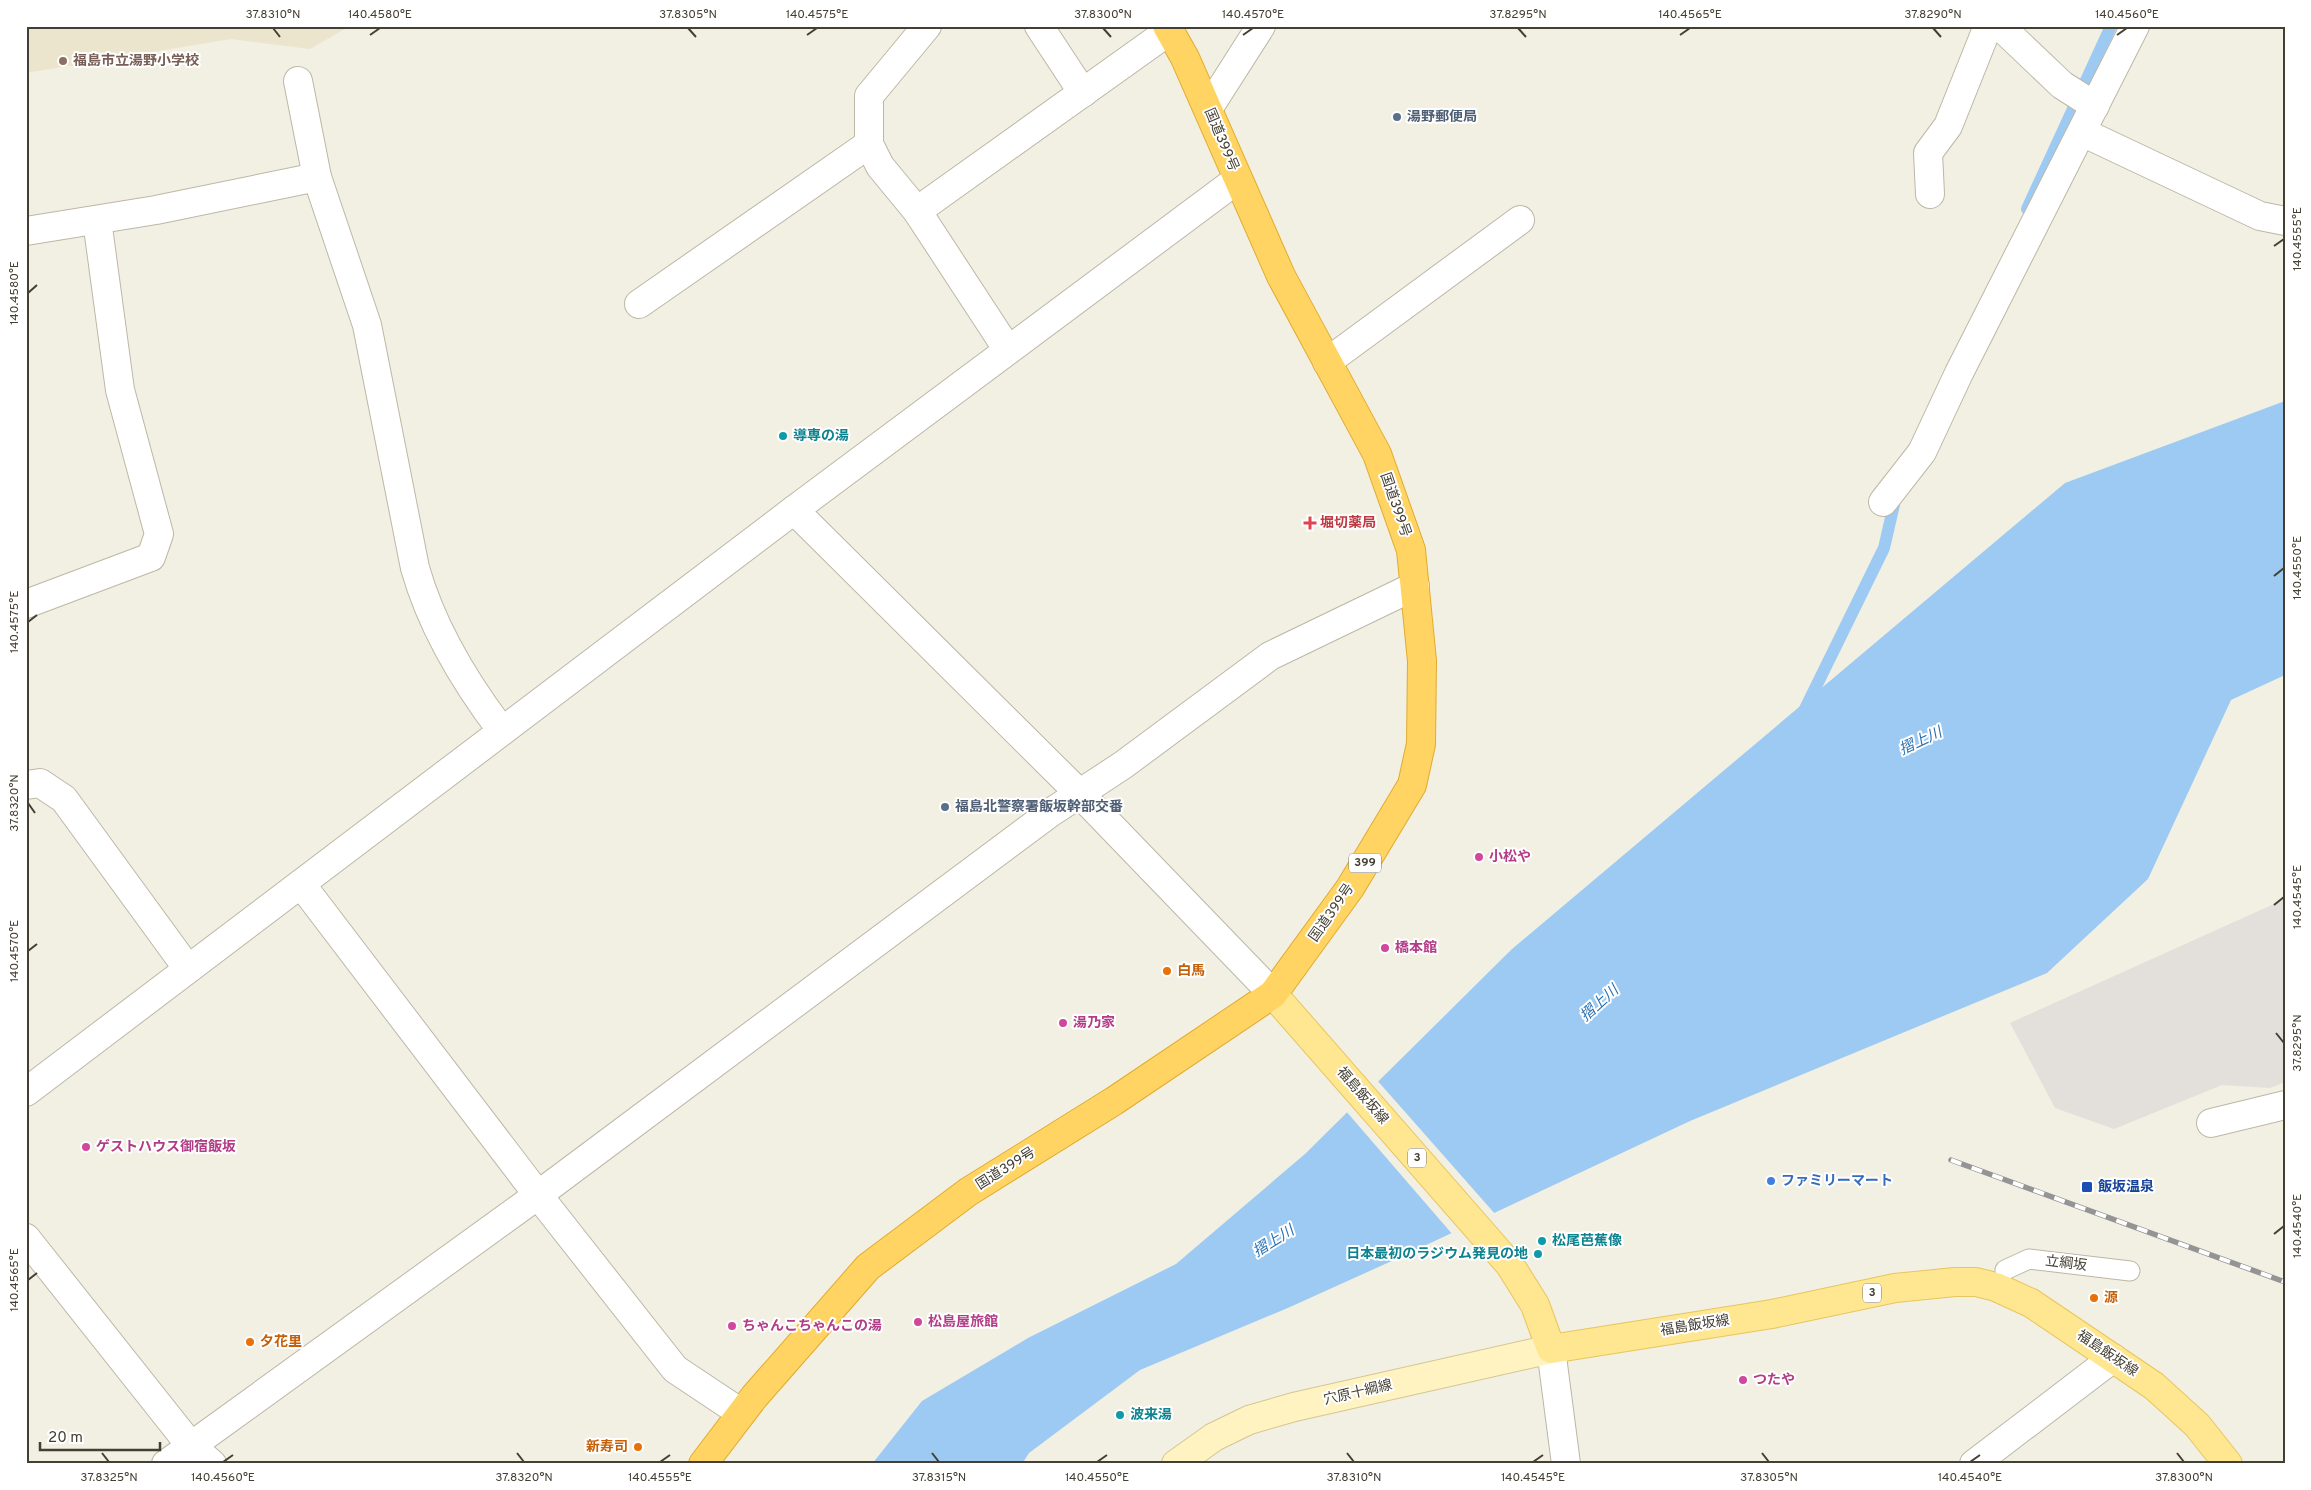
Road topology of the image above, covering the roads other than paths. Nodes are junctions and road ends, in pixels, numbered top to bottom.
1 (927, 26) edge
2 (1039, 26) edge
3 (1261, 26) edge
4 (1988, 26) edge
5 (2000, 26) edge
6 (2135, 26) edge
7 (1168, 29) edge
8 (298, 81) dead end
9 (1083, 93) junction
10 (2095, 106) junction
11 (1208, 109) junction
12 (2082, 132) junction
13 (869, 144) junction
14 (317, 177) junction
15 (1238, 179) junction
16 (1930, 194) dead end
17 (918, 211) junction
18 (97, 220) junction
19 (1520, 220) dead end
20 (2285, 221) edge
21 (26, 231) edge
22 (639, 304) dead end
23 (1008, 350) junction
24 (1327, 362) junction
25 (1883, 502) dead end
26 (794, 510) junction
27 (1414, 586) junction
28 (26, 604) edge
29 (502, 731) junction
30 (26, 785) edge
31 (1080, 794) junction
32 (301, 884) junction
33 (188, 969) junction
34 (1273, 994) junction
35 (26, 1092) edge
36 (2285, 1105) edge
37 (2211, 1123) dead end
38 (538, 1195) junction
39 (26, 1238) edge
40 (2005, 1270) dead end
41 (2130, 1271) dead end
42 (1551, 1349) junction
43 (2113, 1358) junction
44 (741, 1413) junction
45 (191, 1446) junction
46 (166, 1464) edge
47 (212, 1464) edge
48 (703, 1464) edge
49 (1176, 1464) edge
50 (1566, 1464) edge
51 (1974, 1464) edge
52 (2228, 1464) edge

1 - 13 street
2 - 9 street
3 - 11 street
4 - 16 street
5 - 10 street
6 - 10 street
7 - 9 street
7 - 11 highway, 国道399号 / 399
8 - 14 street
9 - 17 street
10 - 12 street
11 - 15 highway, 国道399号 / 399
12 - 20 street
12 - 25 street
13 - 17 street
13 - 22 street
14 - 18 street
14 - 29 street
15 - 23 street
15 - 24 highway, 国道399号 / 399
17 - 23 street
18 - 21 street
18 - 28 street
19 - 24 street
23 - 26 street
24 - 27 highway, 国道399号 / 399
26 - 29 street
26 - 31 street
27 - 31 street
27 - 34 highway, 国道399号 / 399
29 - 32 street
30 - 33 street
31 - 34 street
31 - 38 street
32 - 33 street
32 - 38 street
33 - 35 street
34 - 42 main road, 福島飯坂線 / 3
34 - 44 highway, 国道399号 / 399
36 - 37 street
38 - 44 street
38 - 45 street
39 - 45 street
40 - 41 lane, 立綱坂
42 - 43 main road, 福島飯坂線 / 3
42 - 49 main road, 穴原十綱線
42 - 50 street
43 - 51 street
43 - 52 main road, 福島飯坂線 / 3
44 - 48 highway, 国道399号 / 399
45 - 46 street
45 - 47 street

